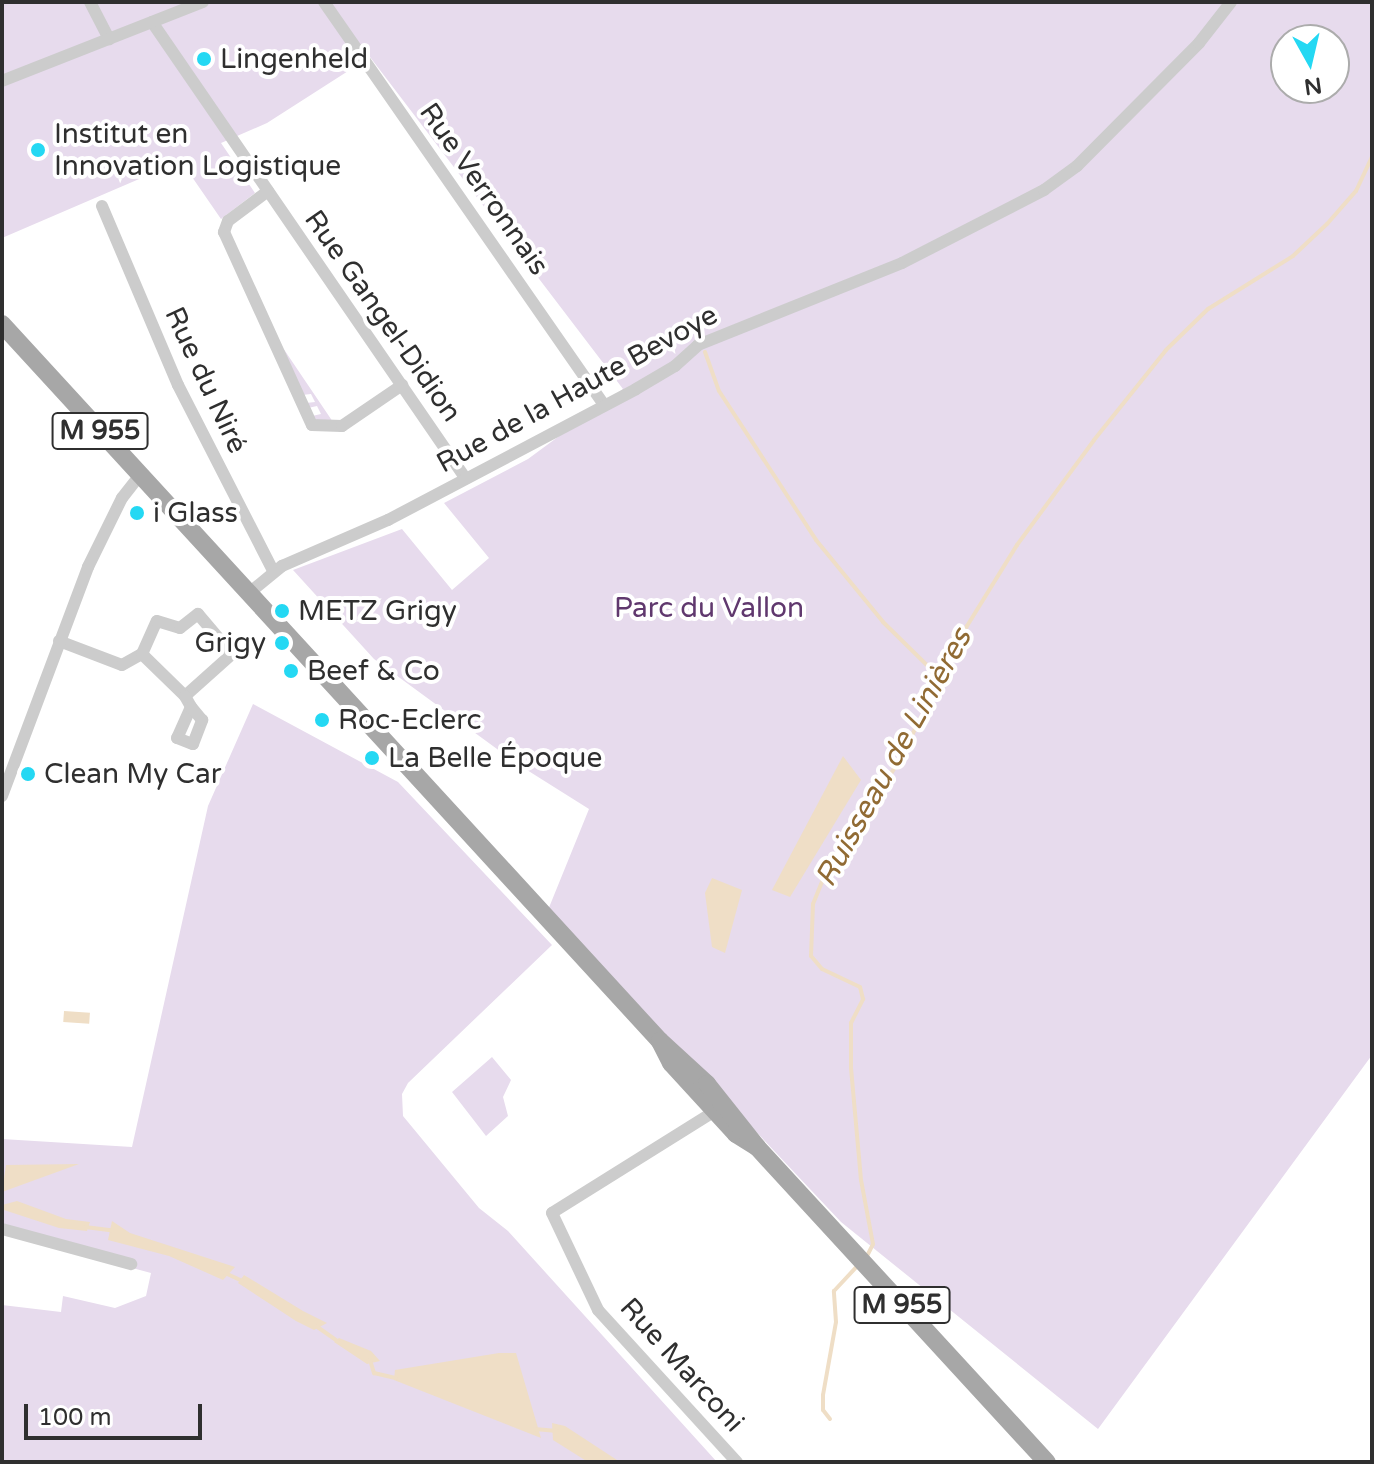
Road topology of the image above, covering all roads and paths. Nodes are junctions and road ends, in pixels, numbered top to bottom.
1 (90, 2) edge
2 (203, 2) edge
3 (324, 2) edge
4 (1231, 2) edge
5 (152, 22) junction
6 (109, 39) junction
7 (2, 81) edge
8 (268, 191) junction
9 (102, 206) dead end
10 (2, 324) edge
11 (402, 385) junction
12 (604, 405) junction
13 (141, 474) junction
14 (466, 479) junction
15 (273, 571) junction
16 (249, 593) junction
17 (59, 641) junction
18 (142, 654) junction
19 (2, 796) edge
20 (660, 1041) junction
21 (715, 1111) junction
22 (757, 1147) junction
23 (2, 1229) edge
24 (131, 1264) dead end
25 (737, 1462) edge
26 (1047, 1462) edge

1 - 6 street
2 - 5 street
3 - 12 street, Rue Verronnais
4 - 12 street, Rue de la Haute Bevoye
5 - 6 street
5 - 8 street, Rue Gangel-Didion
6 - 7 street
8 - 11 street, Rue Gangel-Didion
8 - 11 street
9 - 15 street, Rue du Niré
10 - 13 main road, M 955
11 - 14 street, Rue Gangel-Didion
12 - 14 street, Rue de la Haute Bevoye
13 - 16 main road, M 955
13 - 17 street
14 - 15 street, Rue de la Haute Bevoye
15 - 16 street, Rue de la Haute Bevoye
16 - 20 main road, M 955
17 - 18 street
17 - 19 street
18 - 18 street
20 - 21 main road, M 955
20 - 22 main road, M 955
21 - 22 main road, M 955
21 - 25 street, Rue Marconi
22 - 26 main road, M 955
23 - 24 street

